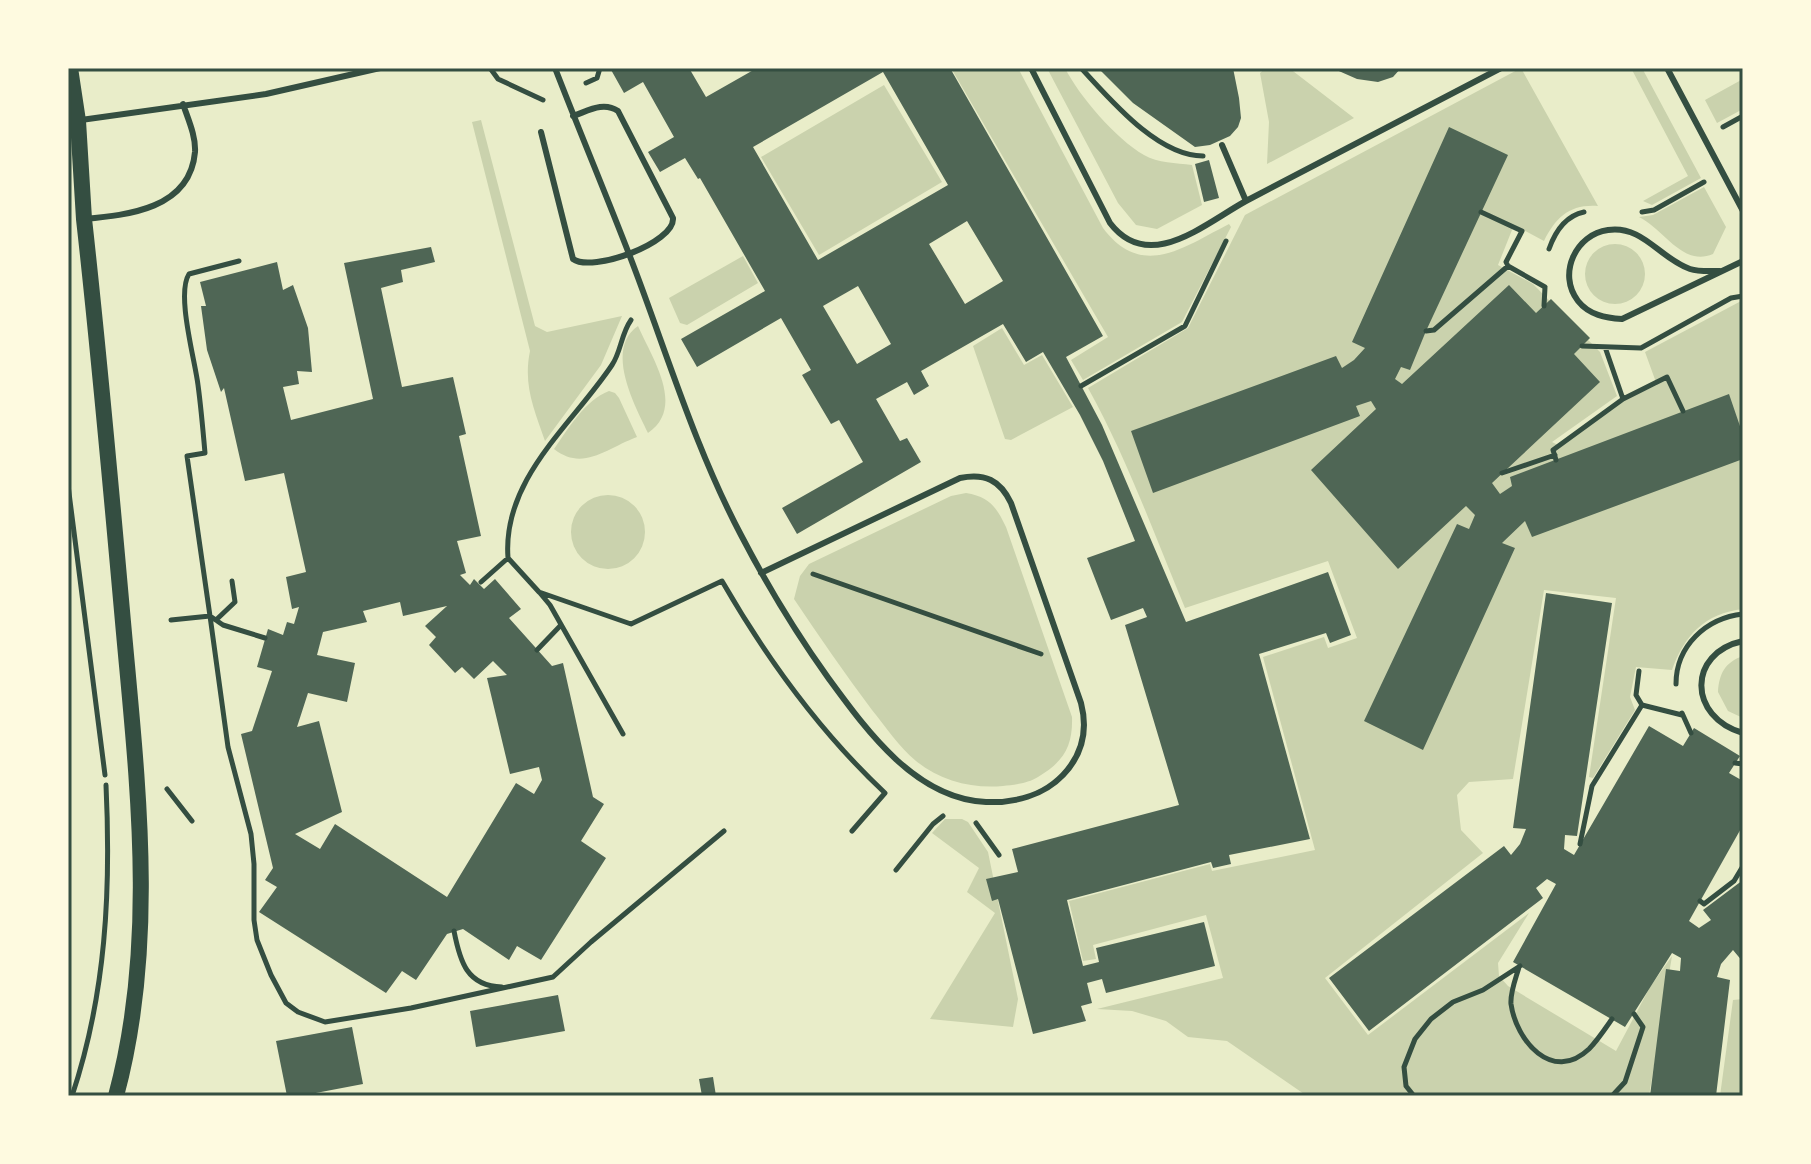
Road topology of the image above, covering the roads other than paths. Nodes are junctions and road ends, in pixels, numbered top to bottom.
1 (70, 68) edge
2 (338, 68) edge
3 (380, 68) edge
4 (555, 68) edge
5 (1031, 68) edge
6 (1501, 68) edge
7 (1667, 68) edge
8 (340, 77) junction
9 (183, 104) junction
10 (573, 116) junction
11 (78, 121) junction
12 (541, 132) dead end
13 (1223, 148) road end
14 (1246, 201) junction
15 (1743, 211) edge
16 (84, 219) junction
17 (629, 254) junction
18 (1743, 261) edge
19 (1720, 271) junction
20 (761, 573) junction
21 (1743, 641) edge
22 (1743, 733) edge
23 (116, 1096) edge

1 - 11 main road
2 - 8 lane
3 - 8 lane
4 - 10 lane
5 - 14 lane
6 - 14 lane
7 - 15 lane
8 - 9 lane
9 - 11 lane
9 - 16 lane
10 - 17 lane
10 - 17 lane
11 - 16 main road
12 - 17 lane
13 - 14 lane
16 - 23 main road
17 - 20 lane
18 - 19 lane
19 - 19 lane
20 - 20 lane
21 - 22 lane

